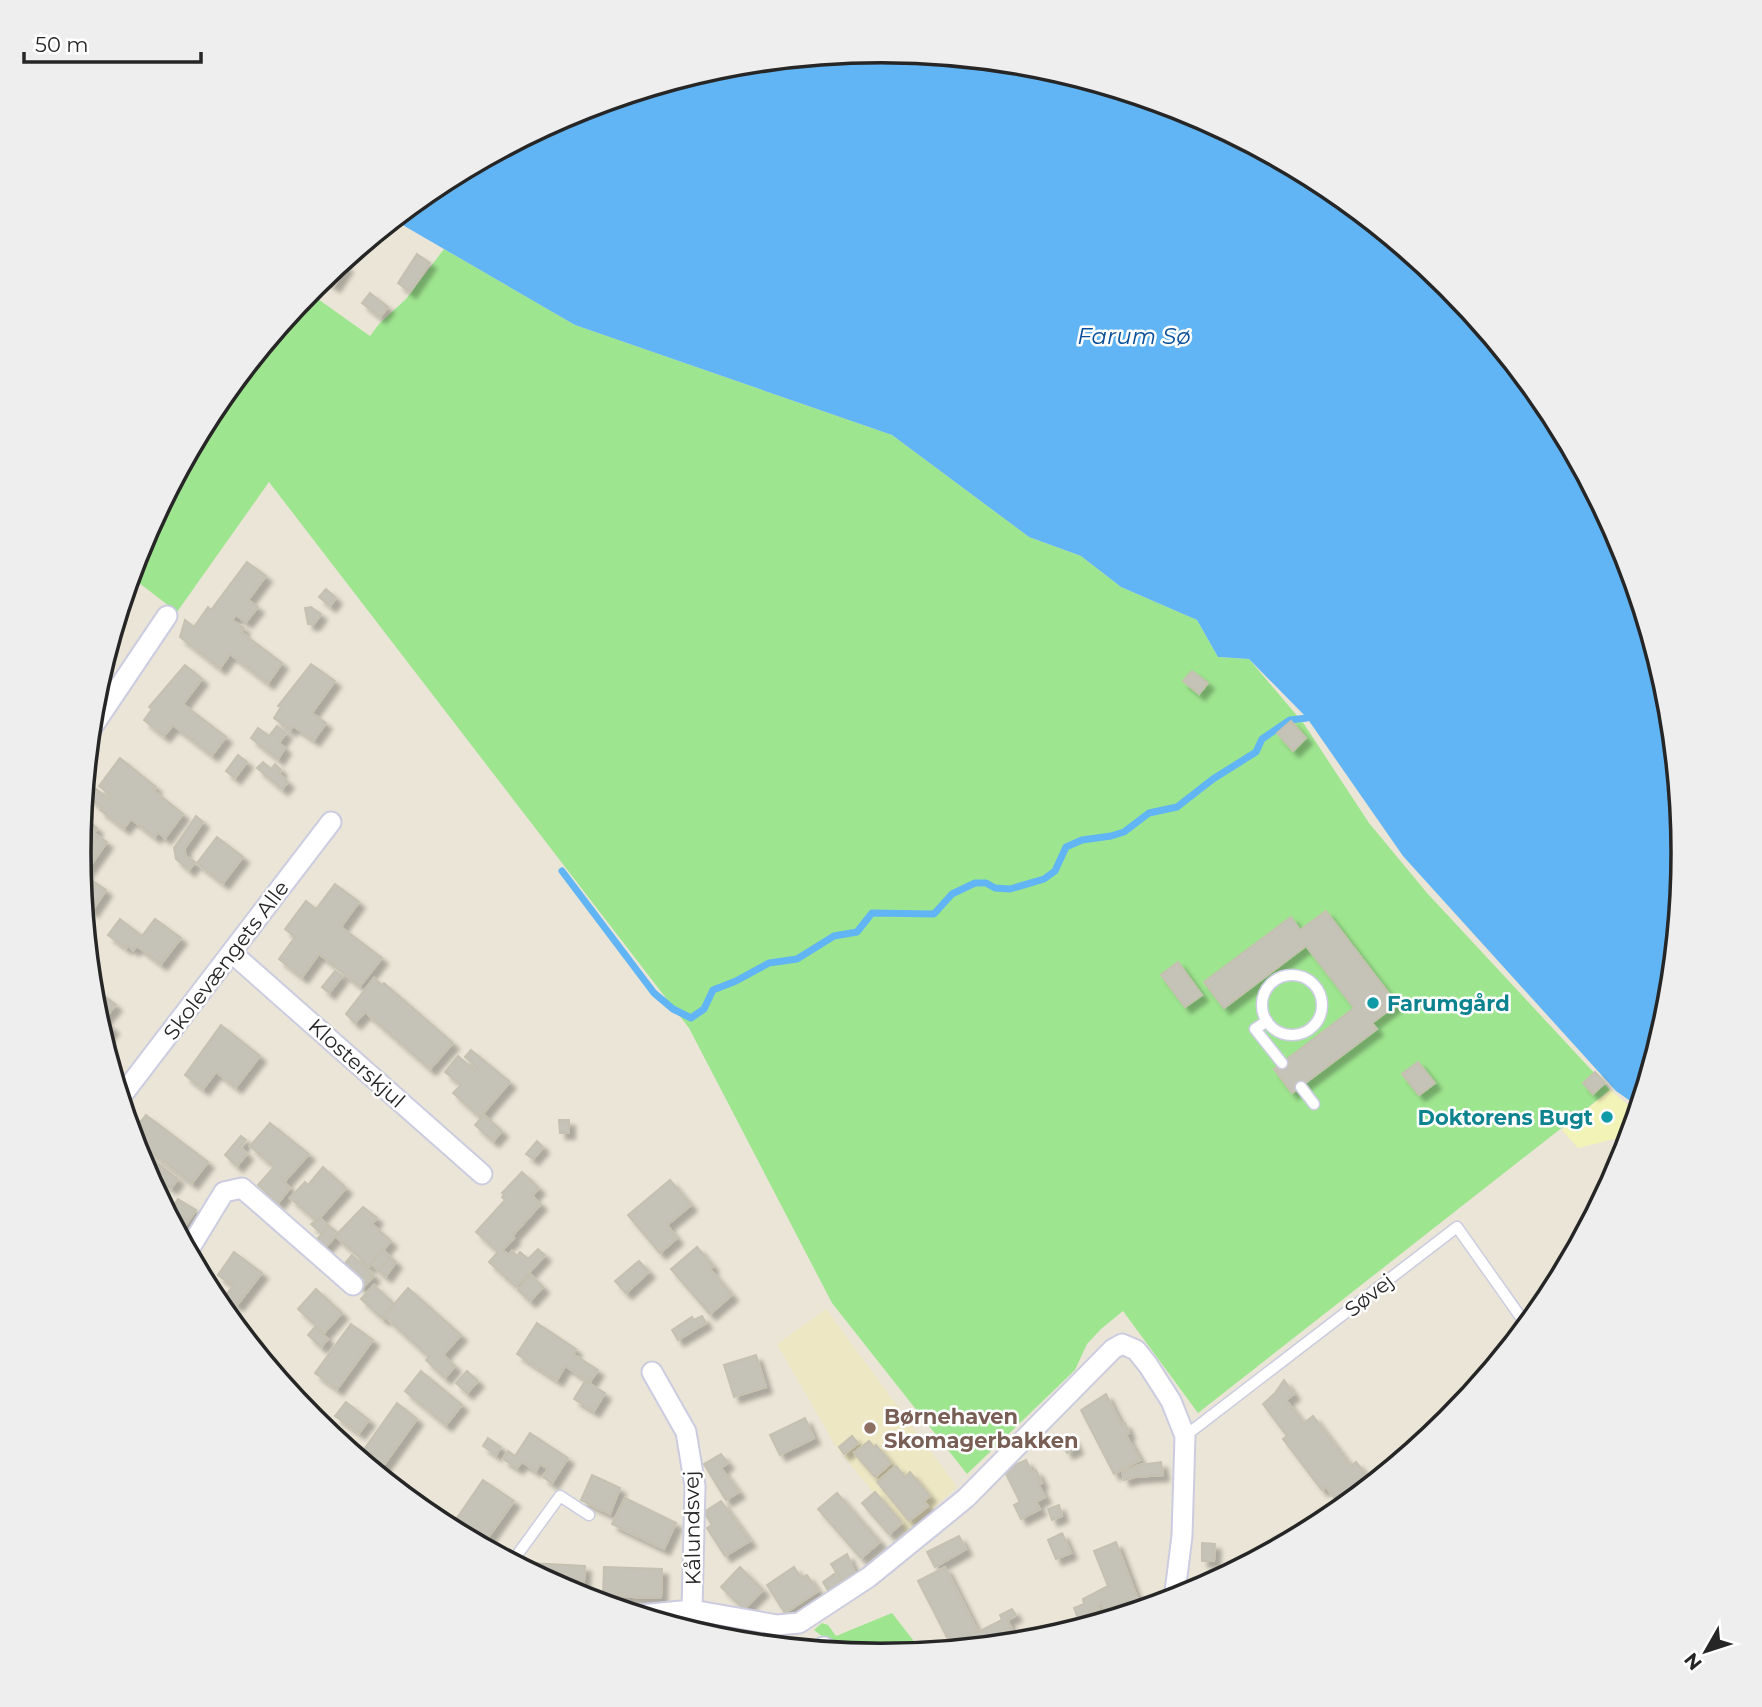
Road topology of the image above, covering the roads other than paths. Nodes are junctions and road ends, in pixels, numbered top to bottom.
1 (167, 616) dead end
2 (104, 709) edge
3 (331, 822) dead end
4 (232, 953) junction
5 (1267, 1021) junction
6 (1282, 1063) dead end
7 (1301, 1087) dead end
8 (126, 1090) edge
9 (1314, 1104) dead end
10 (482, 1174) dead end
11 (192, 1242) edge
12 (354, 1285) dead end
13 (1521, 1317) edge
14 (652, 1372) dead end
15 (1185, 1436) junction
16 (589, 1514) dead end
17 (517, 1555) edge
18 (1176, 1587) edge
19 (692, 1610) junction
20 (662, 1613) edge

1 - 2 street
3 - 4 street, Skolevængets Alle
4 - 8 street, Skolevængets Alle
4 - 10 street, Klosterskjul
5 - 5 lane
5 - 6 lane
7 - 9 lane
11 - 12 street
13 - 15 lane, Søvej
14 - 19 street, Kålundsvej
15 - 18 street
15 - 19 street, Kålundsvej
16 - 17 lane
19 - 20 street, Kålundsvej

